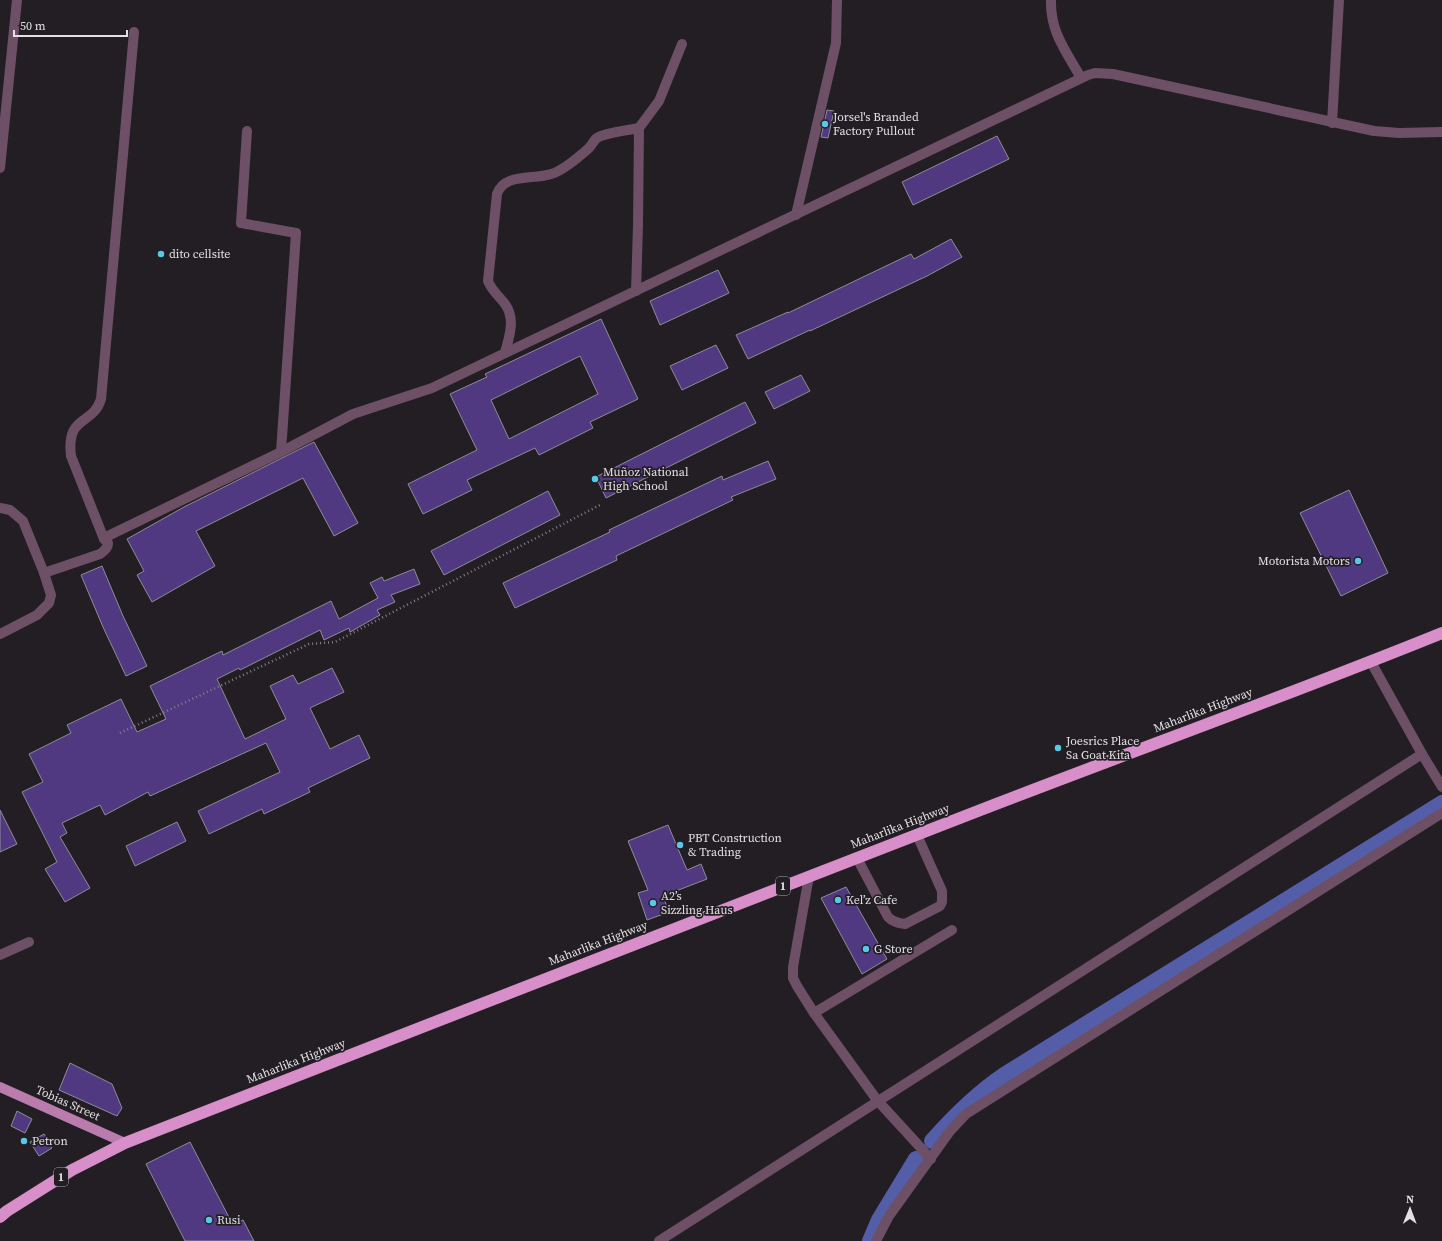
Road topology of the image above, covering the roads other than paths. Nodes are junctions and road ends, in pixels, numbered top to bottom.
1 (17, 0) edge
2 (837, 0) edge
3 (1051, 0) edge
4 (1339, 0) edge
5 (134, 32) dead end
6 (682, 44) dead end
7 (1081, 78) junction
8 (1332, 122) junction
9 (639, 128) junction
10 (248, 131) dead end
11 (1442, 132) edge
12 (0, 168) edge
13 (796, 215) junction
14 (636, 291) junction
15 (505, 353) junction
16 (281, 452) junction
17 (0, 508) edge
18 (104, 539) junction
19 (44, 573) junction
20 (1442, 633) edge
21 (0, 634) edge
22 (1371, 662) junction
23 (1422, 754) junction
24 (1442, 787) edge
25 (1442, 813) edge
26 (917, 835) junction
27 (857, 858) junction
28 (809, 876) junction
29 (952, 930) dead end
30 (29, 942) dead end
31 (0, 955) edge
32 (814, 1013) junction
33 (0, 1087) edge
34 (878, 1100) junction
35 (125, 1143) junction
36 (930, 1159) junction
37 (0, 1216) edge
38 (659, 1241) edge
39 (876, 1241) edge

1 - 12 street
2 - 13 street
3 - 7 street
4 - 8 street
5 - 18 street
6 - 9 street
7 - 8 street
7 - 13 street
8 - 11 street
9 - 14 street
9 - 15 street
10 - 16 street
13 - 14 street
14 - 15 street
15 - 16 street
16 - 18 street
17 - 19 street
18 - 19 street
19 - 21 street
20 - 22 highway, Maharlika Highway / 1
22 - 23 street
22 - 26 highway, Maharlika Highway / 1
23 - 24 street
23 - 34 street
25 - 36 street
26 - 27 highway, Maharlika Highway / 1
26 - 27 street
27 - 28 highway, Maharlika Highway / 1
28 - 32 street
28 - 35 highway, Maharlika Highway / 1
29 - 32 street
30 - 31 street
32 - 34 street
33 - 35 main road, Tobias Street
34 - 36 street
34 - 38 street
35 - 37 highway, Maharlika Highway / 1
36 - 39 street

